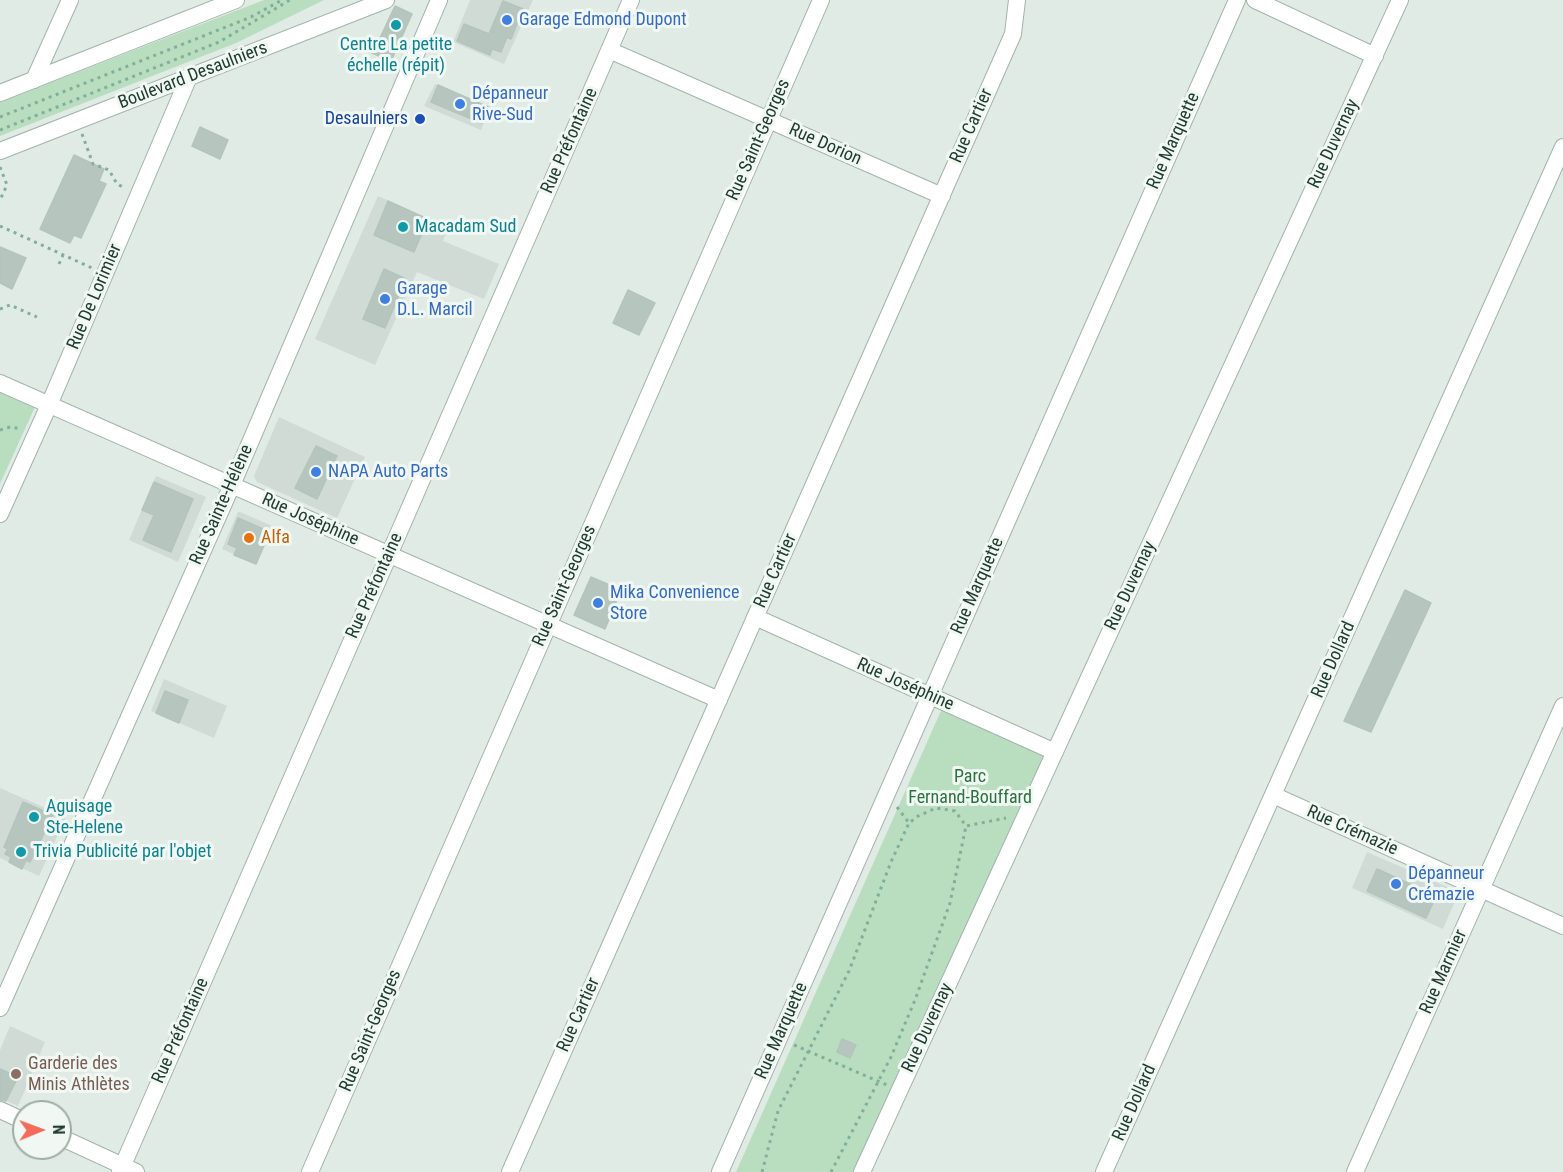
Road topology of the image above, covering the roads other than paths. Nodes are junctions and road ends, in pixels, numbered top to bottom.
1 (70, 0) edge
2 (236, 0) edge
3 (386, 0) edge
4 (439, 0) edge
5 (631, 0) edge
6 (821, 0) edge
7 (1017, 0) edge
8 (1237, 0) edge
9 (1255, 0) edge
10 (1400, 0) edge
11 (609, 50) junction
12 (1375, 56) junction
13 (188, 79) junction
14 (34, 80) junction
15 (0, 93) edge
16 (768, 120) junction
17 (1563, 147) edge
18 (0, 151) edge
19 (942, 196) junction
20 (0, 383) edge
21 (49, 405) junction
22 (232, 485) junction
23 (0, 514) edge
24 (389, 554) junction
25 (755, 617) junction
26 (548, 624) junction
27 (929, 696) junction
28 (719, 700) junction
29 (1563, 706) edge
30 (1055, 752) junction
31 (1273, 795) junction
32 (1481, 889) junction
33 (1563, 926) edge
34 (0, 1008) edge
35 (72, 1143) edge
36 (126, 1170) edge
37 (310, 1172) edge
38 (510, 1172) edge
39 (720, 1172) edge
40 (862, 1172) edge
41 (1104, 1172) edge
42 (1355, 1172) edge

1 - 14 street
2 - 14 street
3 - 13 street, Boulevard Desaulniers
4 - 22 street, Rue Sainte-Hélène
5 - 11 street, Rue Préfontaine
6 - 16 street, Rue Saint-Georges
7 - 19 street, Rue Cartier
8 - 27 street, Rue Marquette
9 - 12 street
10 - 12 street, Rue Duvernay
11 - 16 street, Rue Dorion
11 - 24 street, Rue Préfontaine
12 - 30 street, Rue Duvernay
13 - 18 street, Boulevard Desaulniers
13 - 21 street, Rue De Lorimier
14 - 15 street
16 - 19 street, Rue Dorion
16 - 26 street, Rue Saint-Georges
17 - 31 street, Rue Dollard
19 - 25 street, Rue Cartier
20 - 21 street, Rue Joséphine
21 - 22 street, Rue Joséphine
21 - 23 street, Rue De Lorimier
22 - 24 street, Rue Joséphine
22 - 34 street, Rue Sainte-Hélène
24 - 26 street, Rue Joséphine
24 - 36 street, Rue Préfontaine
25 - 27 street, Rue Joséphine
25 - 28 street, Rue Cartier
26 - 28 street, Rue Joséphine
26 - 37 street, Rue Saint-Georges
27 - 30 street, Rue Joséphine
27 - 39 street, Rue Marquette
28 - 38 street, Rue Cartier
29 - 32 street, Rue Marmier
30 - 40 street, Rue Duvernay
31 - 32 street, Rue Crémazie
31 - 41 street, Rue Dollard
32 - 33 street, Rue Crémazie
32 - 42 street, Rue Marmier
35 - 36 street

